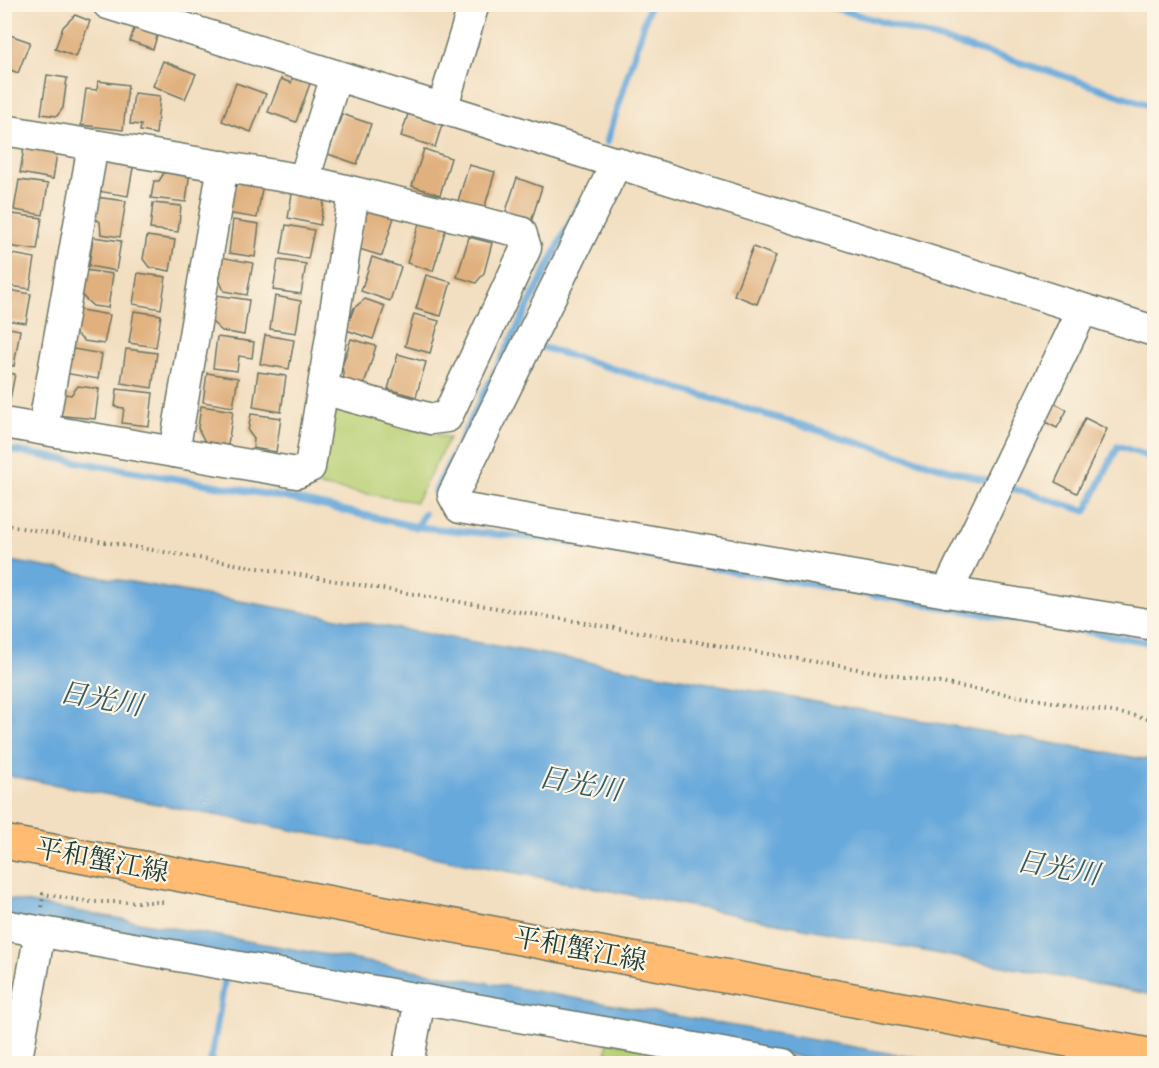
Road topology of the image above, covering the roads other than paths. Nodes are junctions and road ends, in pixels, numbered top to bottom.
1 (108, 4) edge
2 (474, 4) edge
3 (336, 76) junction
4 (442, 109) junction
5 (4, 130) edge
6 (93, 145) junction
7 (617, 162) junction
8 (223, 166) junction
9 (304, 180) junction
10 (354, 193) junction
11 (1083, 309) junction
12 (1155, 331) edge
13 (323, 389) junction
14 (4, 423) edge
15 (43, 429) junction
16 (174, 452) junction
17 (947, 592) junction
18 (1155, 626) edge
19 (4, 842) edge
20 (4, 925) edge
21 (40, 932) junction
22 (420, 999) junction
23 (1155, 1056) edge
24 (16, 1064) edge
25 (408, 1064) edge
26 (783, 1064) edge

1 - 3 street
2 - 4 street
3 - 4 street
3 - 9 street
4 - 7 street
5 - 6 street
6 - 8 street
6 - 15 street
7 - 11 street
7 - 17 street
8 - 9 street
8 - 16 street
9 - 10 street
10 - 13 street
10 - 13 street
11 - 12 street
11 - 17 street
13 - 16 street
14 - 15 street
15 - 16 street
17 - 18 street
19 - 23 main road, 平和蟹江線
20 - 21 street
21 - 22 street
21 - 24 street
22 - 25 street
22 - 26 street

